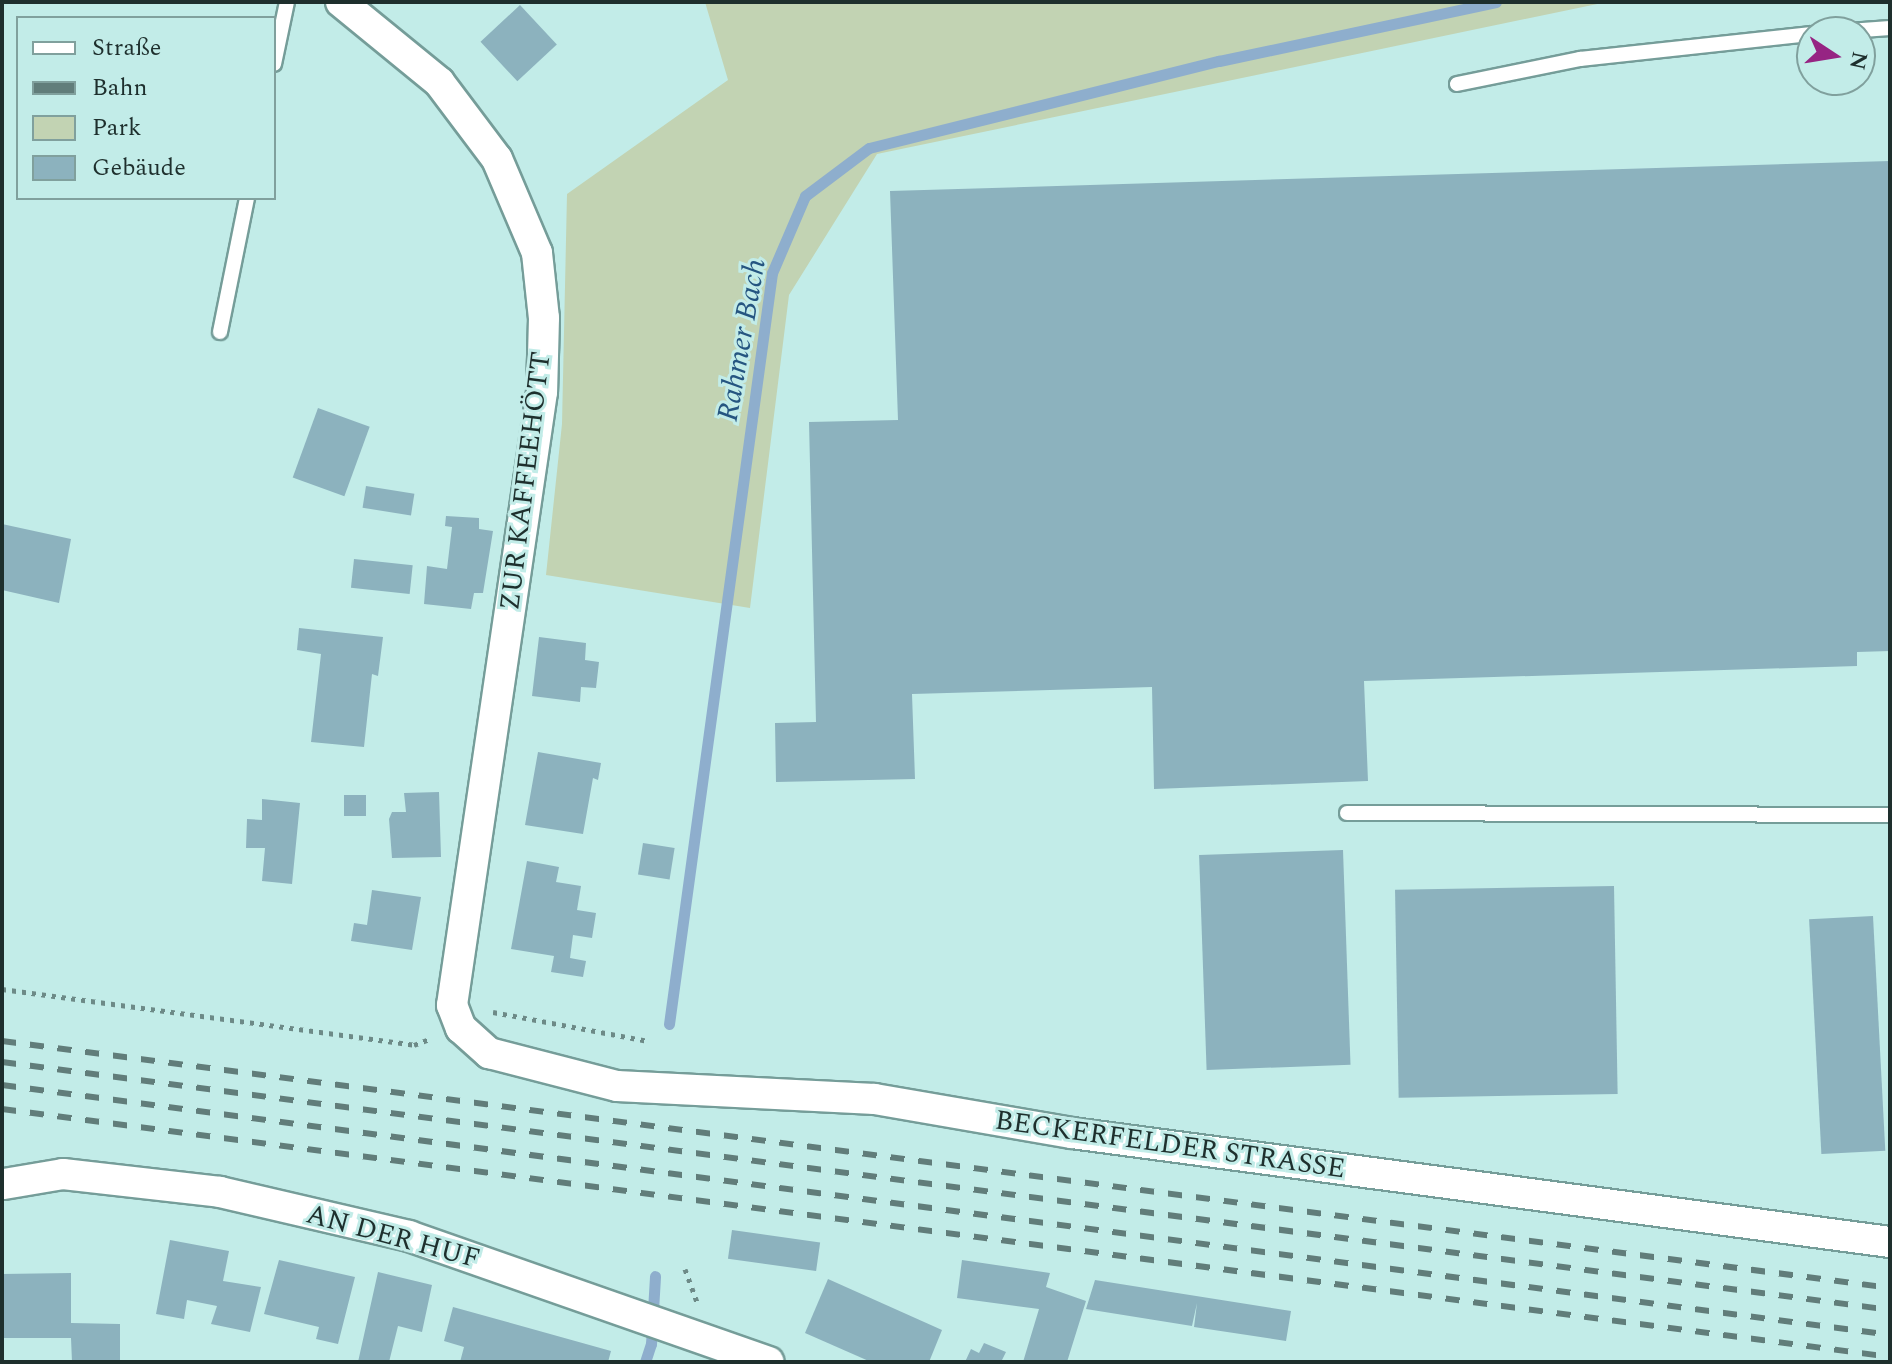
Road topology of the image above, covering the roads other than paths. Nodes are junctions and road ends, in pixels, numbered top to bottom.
1 (287, 2) edge
2 (341, 2) edge
3 (1796, 36) edge
4 (276, 54) edge
5 (1457, 84) dead end
6 (247, 200) edge
7 (220, 332) dead end
8 (1347, 813) dead end
9 (1890, 815) edge
10 (457, 1016) joint
11 (4, 1184) dead end
12 (1890, 1242) edge
13 (706, 1350) edge
14 (769, 1362) edge

1 - 4 lane
2 - 10 street, ZUR KAFFEEHÖTT
3 - 5 lane
6 - 7 lane
8 - 9 lane
10 - 12 street, BECKERFELDER STRASSE
11 - 13 street, AN DER HUF
13 - 14 street, AN DER HUF

